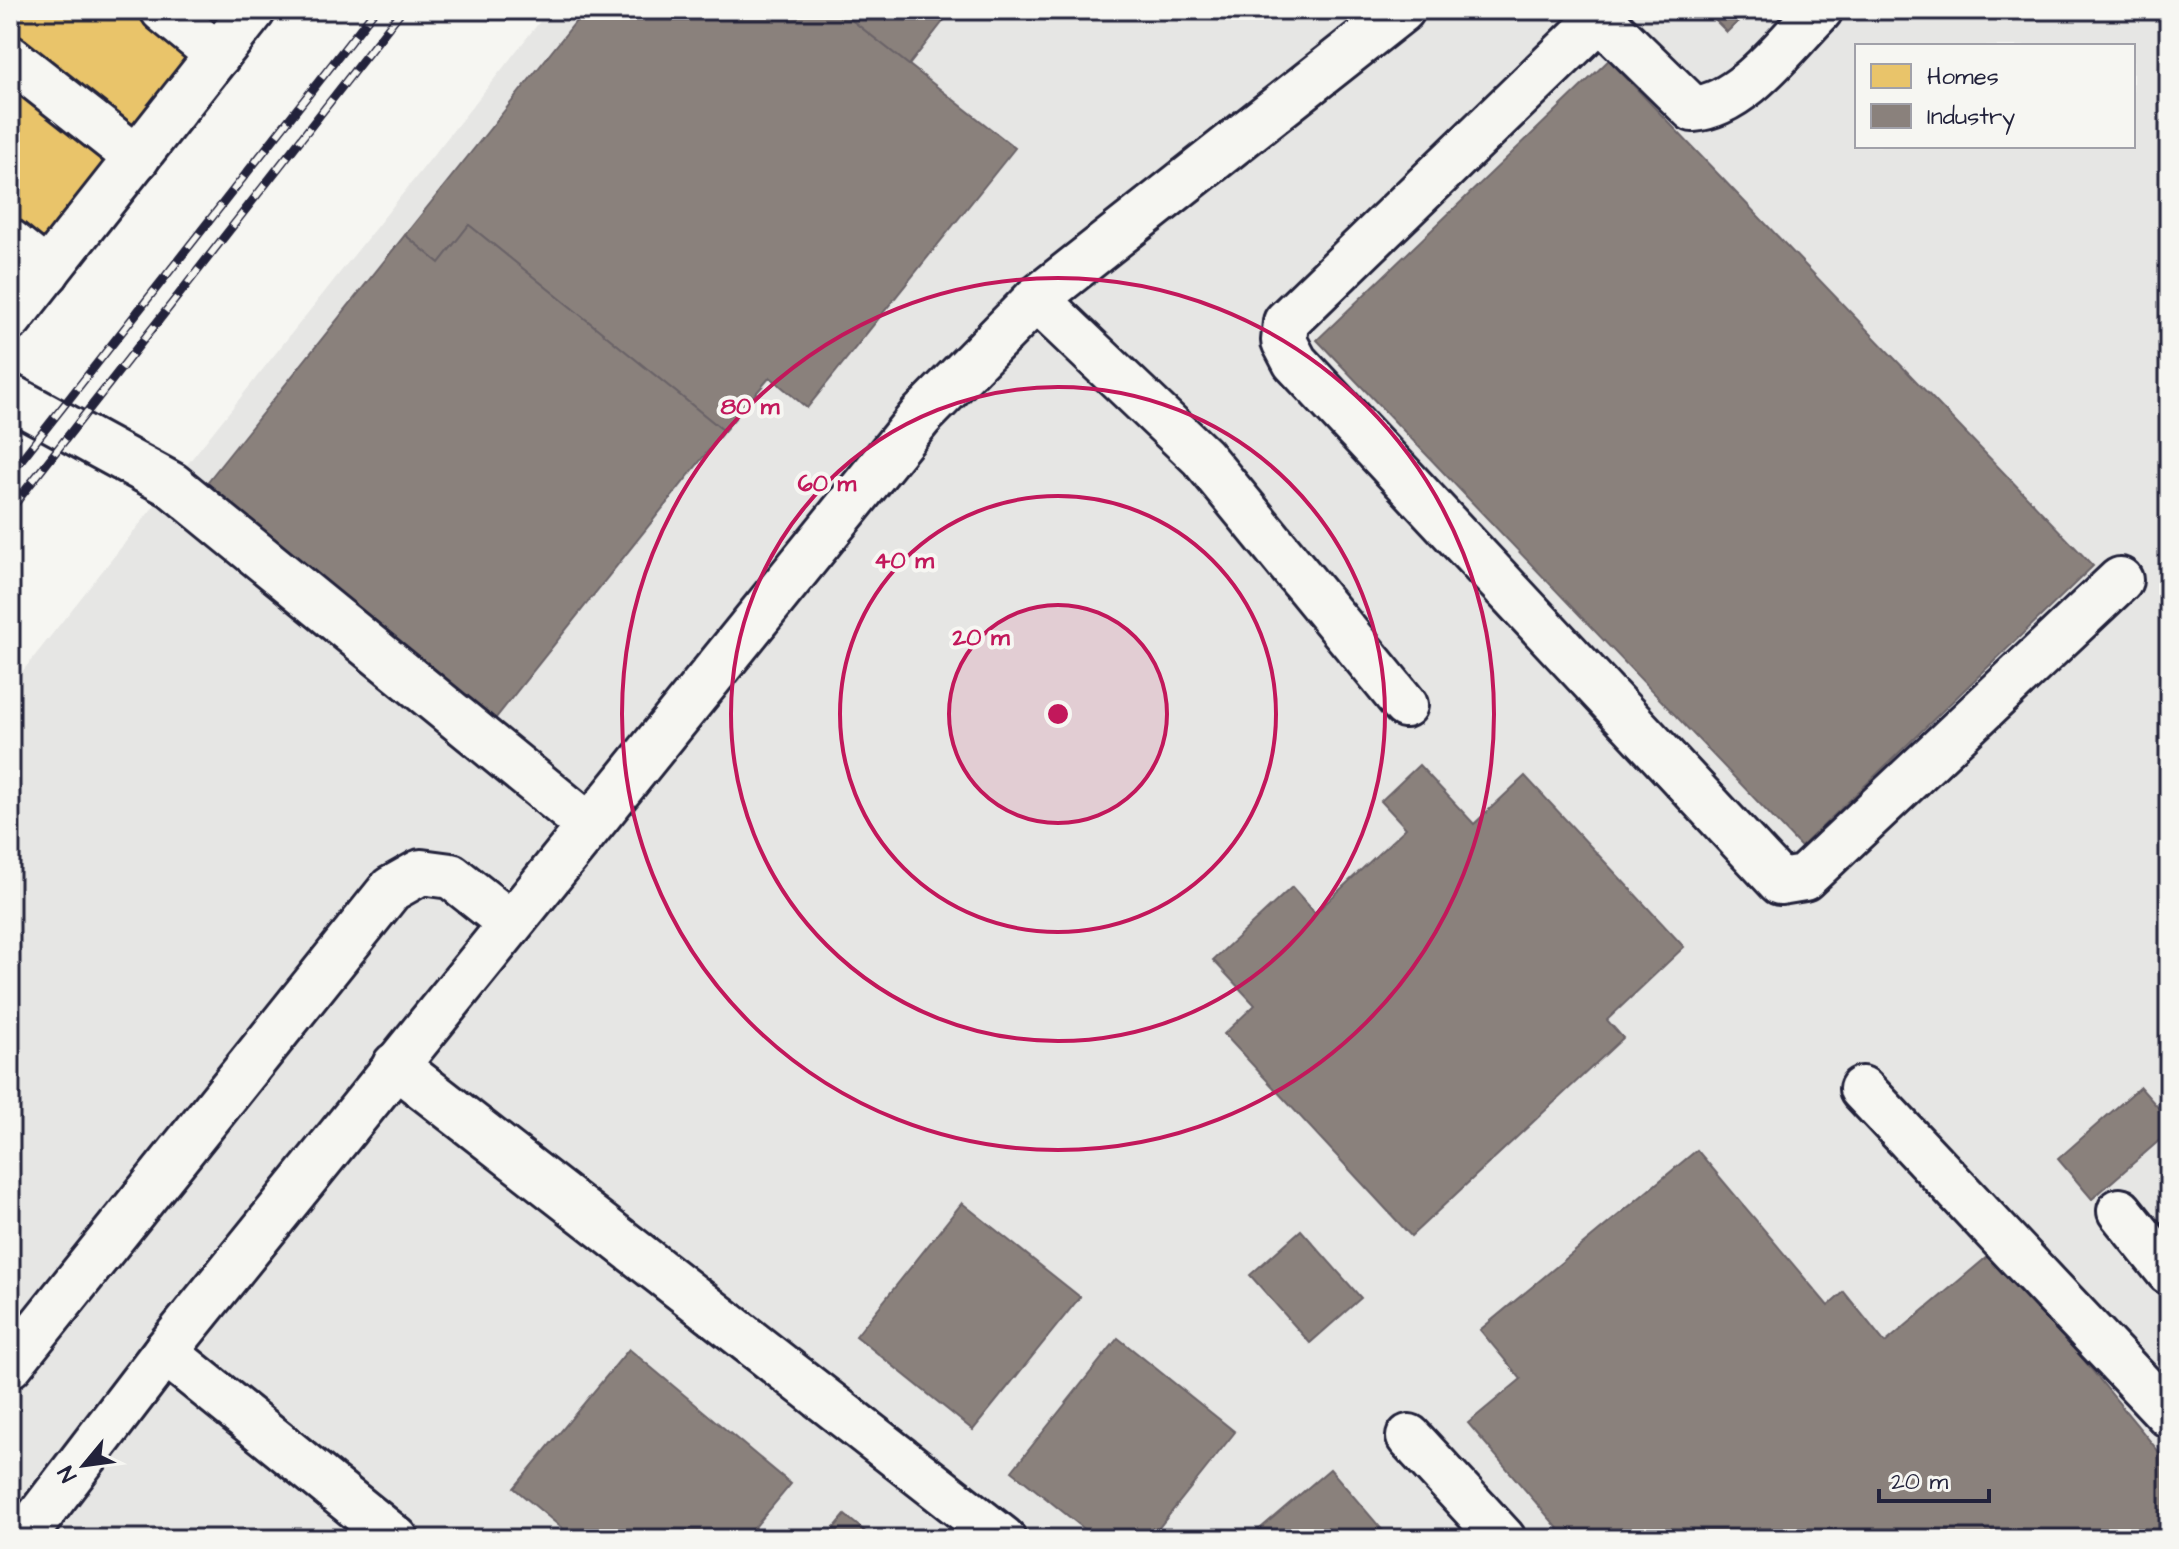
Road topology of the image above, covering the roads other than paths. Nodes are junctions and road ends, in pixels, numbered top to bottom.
1 (163, 10) edge
2 (253, 10) edge
3 (1402, 10) edge
4 (1820, 10) edge
5 (1596, 14) edge
6 (218, 55) junction
7 (10, 58) edge
8 (137, 158) junction
9 (10, 242) edge
10 (47, 272) junction
11 (1036, 299) junction
12 (10, 318) edge
13 (10, 397) edge
14 (2120, 580) dead end
15 (1405, 705) dead end
16 (588, 825) junction
17 (509, 922) junction
18 (395, 1065) junction
19 (1862, 1089) dead end
20 (2120, 1211) dead end
21 (2169, 1272) edge
22 (165, 1352) junction
23 (10, 1365) edge
24 (2169, 1415) edge
25 (1409, 1437) dead end
26 (22, 1539) edge
27 (396, 1539) edge
28 (1003, 1539) edge
29 (1503, 1539) edge

1 - 6 street
2 - 6 street
3 - 11 street
4 - 5 street
5 - 14 street
6 - 8 street
7 - 8 street
8 - 10 street
9 - 10 street
10 - 12 street
11 - 15 street
11 - 16 street
13 - 16 street
16 - 17 street
17 - 18 street
17 - 23 street
18 - 22 street
18 - 28 street
19 - 24 street
20 - 21 street
22 - 26 street
22 - 27 street
25 - 29 street

